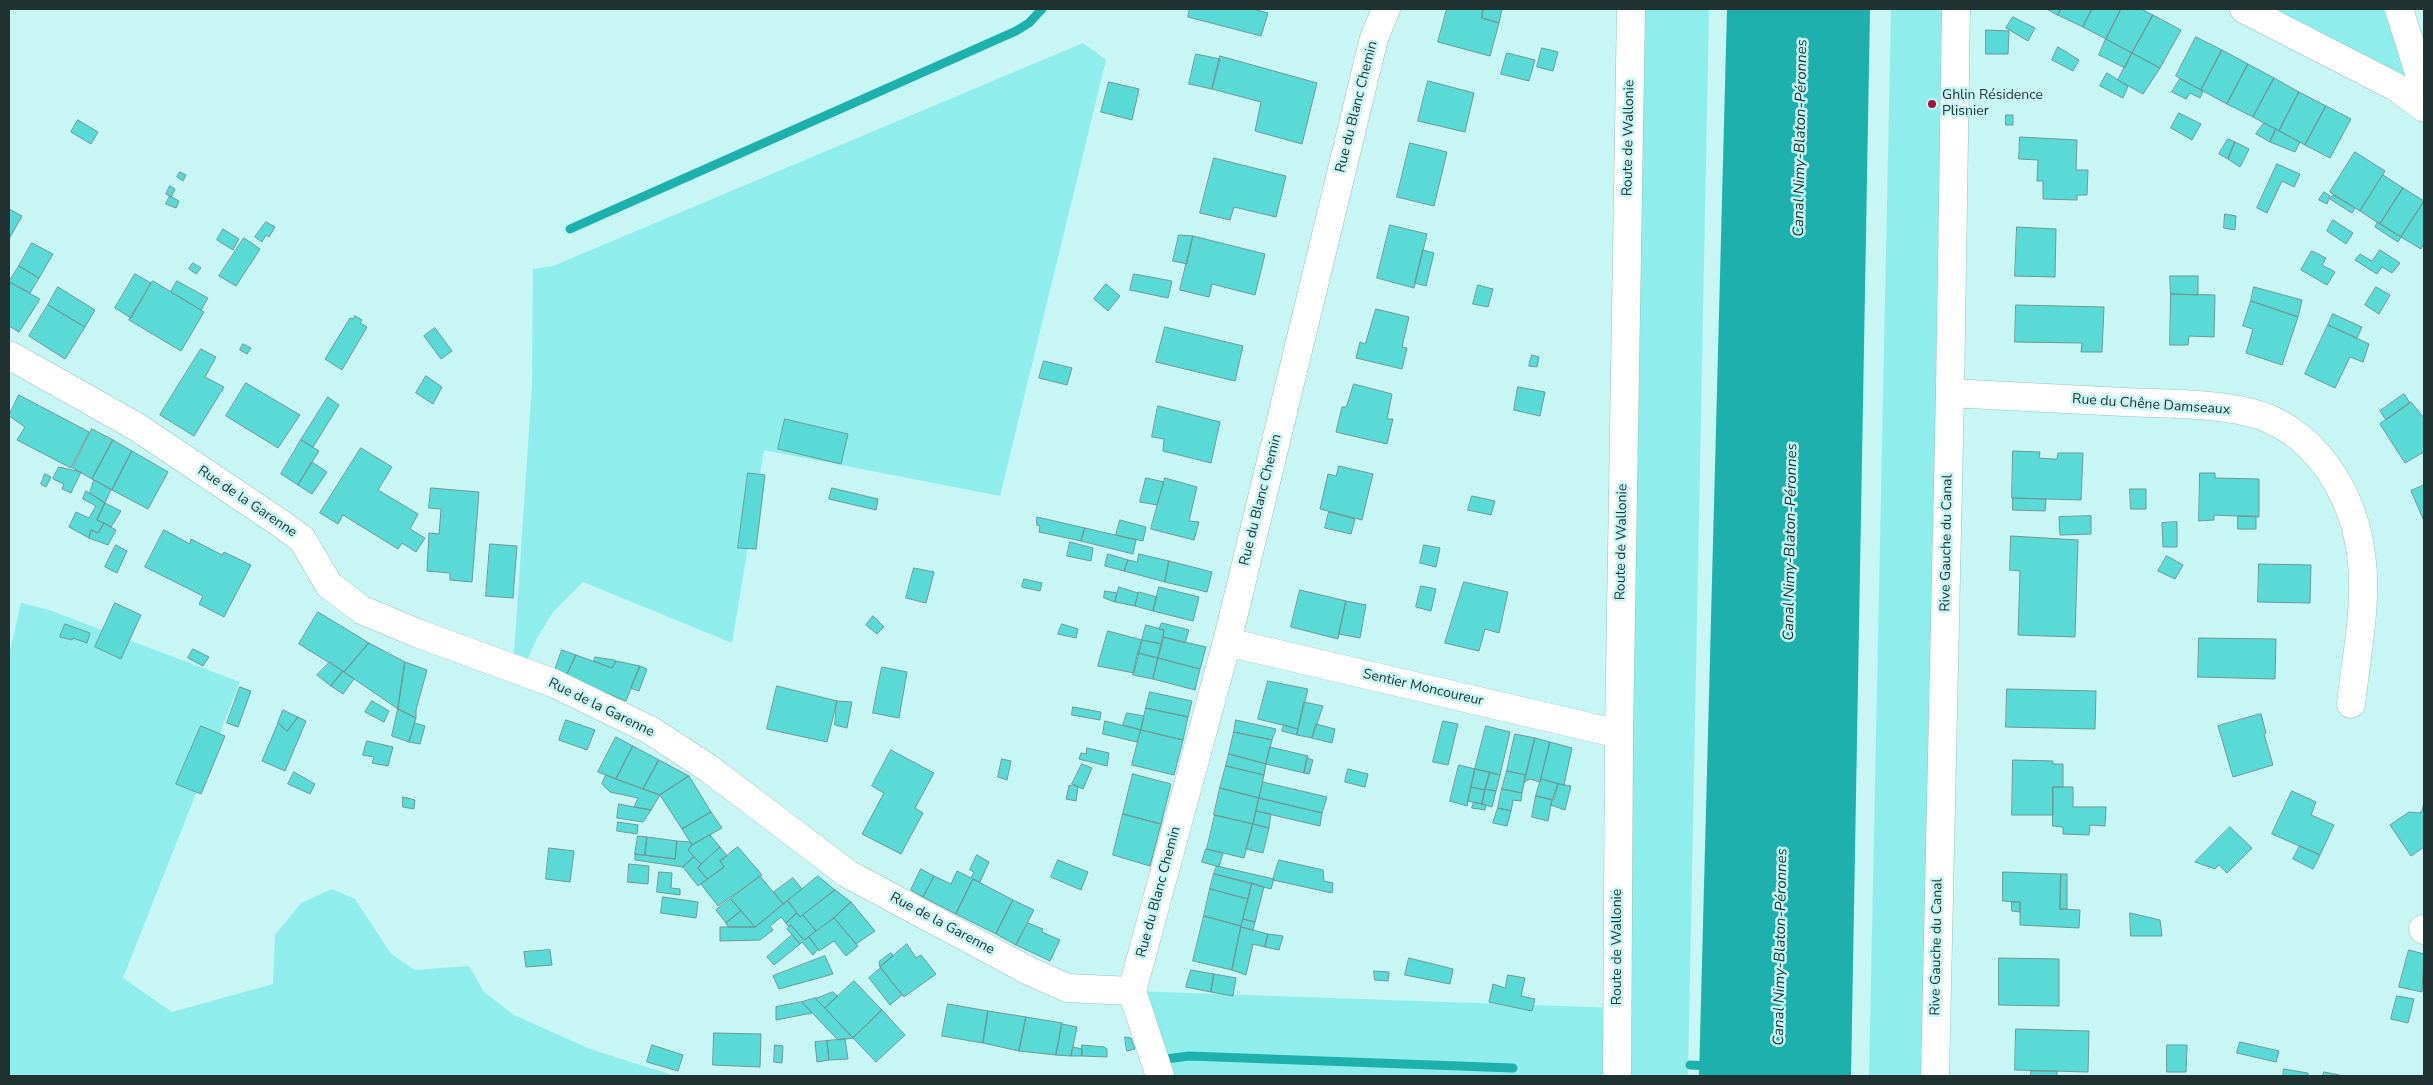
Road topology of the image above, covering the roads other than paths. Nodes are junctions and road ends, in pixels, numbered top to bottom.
1 (1386, 9) edge
2 (1631, 9) edge
3 (1956, 9) edge
4 (2244, 9) edge
5 (2399, 9) edge
6 (2424, 89) edge
7 (2424, 108) edge
8 (9, 355) edge
9 (1950, 393) junction
10 (1227, 642) junction
11 (2350, 704) dead end
12 (1619, 734) junction
13 (1132, 991) junction
14 (1160, 1076) edge
15 (1617, 1076) edge
16 (1935, 1076) edge

1 - 10 street, Rue du Blanc Chemin
2 - 12 street, Route de Wallonie
3 - 9 street, Rive Gauche du Canal
4 - 7 street
5 - 6 street
8 - 13 street, Rue de la Garenne
9 - 11 street, Rue du Chêne Damseaux
9 - 16 street, Rive Gauche du Canal
10 - 12 street, Sentier Moncoureur
10 - 13 street, Rue du Blanc Chemin
12 - 15 street, Route de Wallonie
13 - 14 street

